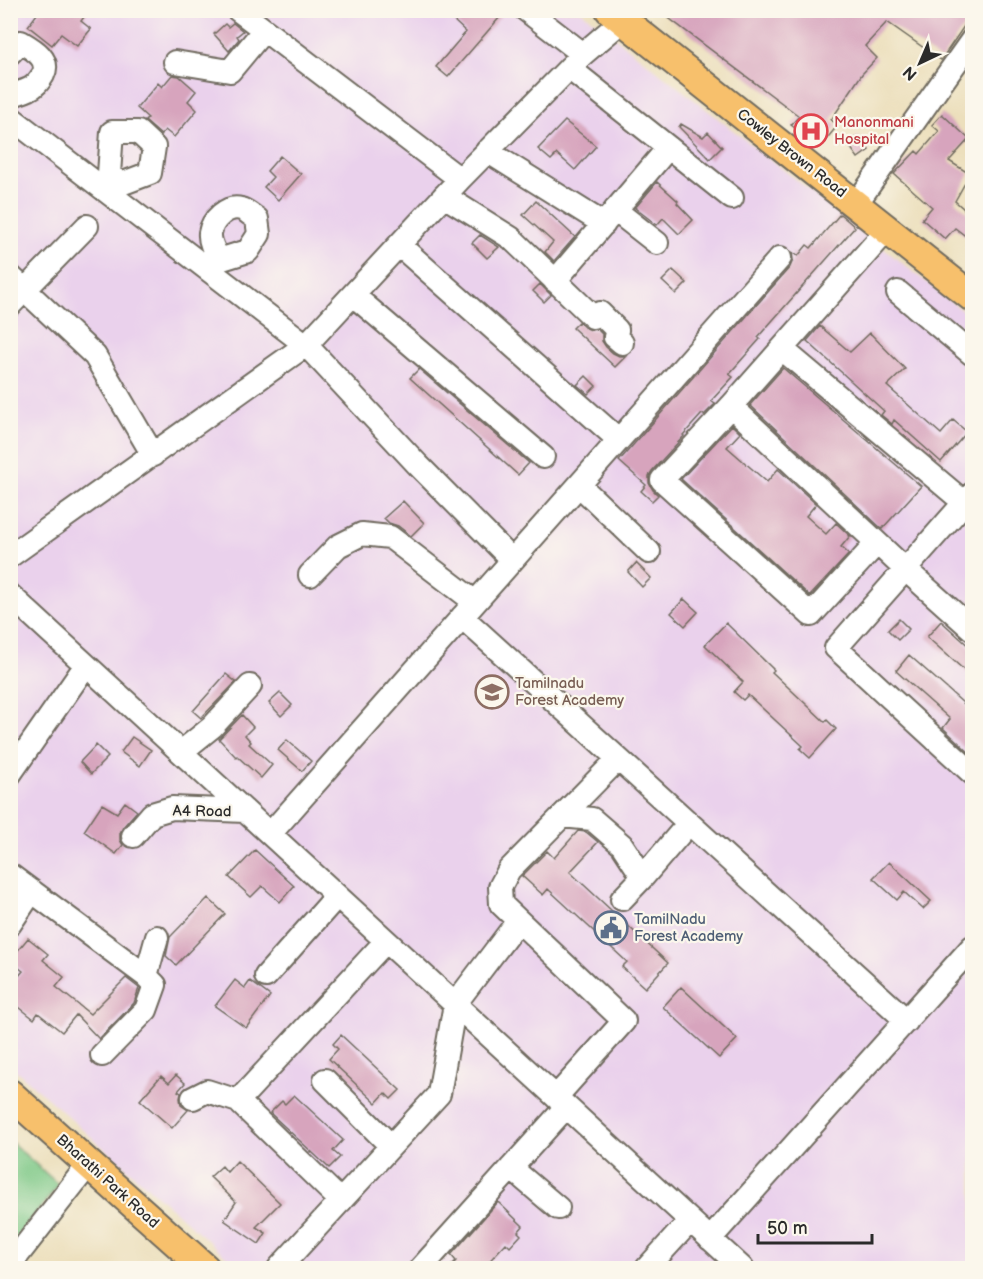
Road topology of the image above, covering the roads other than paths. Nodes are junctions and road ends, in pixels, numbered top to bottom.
1 (238, 10) edge
2 (526, 10) edge
3 (616, 15) edge
4 (264, 30) junction
5 (972, 40) edge
6 (10, 52) edge
7 (576, 61) junction
8 (175, 62) dead end
9 (11, 95) edge
10 (10, 117) edge
11 (668, 148) junction
12 (487, 151) junction
13 (460, 179) junction
14 (444, 196) junction
15 (732, 198) dead end
16 (856, 204) junction
17 (609, 217) junction
18 (87, 226) dead end
19 (887, 230) junction
20 (657, 243) dead end
21 (399, 245) junction
22 (780, 258) dead end
23 (555, 281) junction
24 (15, 290) edge
25 (898, 292) dead end
26 (353, 295) junction
27 (972, 297) edge
28 (621, 343) dead end
29 (306, 345) junction
30 (782, 349) junction
31 (972, 354) edge
32 (731, 406) junction
33 (619, 440) junction
34 (153, 455) junction
35 (543, 457) dead end
36 (579, 484) junction
37 (970, 502) edge
38 (877, 543) junction
39 (649, 552) dead end
40 (10, 556) edge
41 (512, 560) junction
42 (905, 569) junction
43 (310, 574) dead end
44 (10, 595) edge
45 (469, 610) junction
46 (972, 629) edge
47 (86, 665) junction
48 (250, 686) dead end
49 (180, 752) junction
50 (618, 759) junction
51 (972, 773) edge
52 (10, 774) edge
53 (245, 811) junction
54 (562, 816) junction
55 (689, 823) junction
56 (270, 834) junction
57 (133, 836) dead end
58 (10, 875) edge
59 (643, 877) junction
60 (32, 891) junction
61 (337, 896) junction
62 (622, 899) dead end
63 (519, 921) junction
64 (10, 924) edge
65 (157, 937) dead end
66 (386, 940) junction
67 (972, 947) edge
68 (266, 975) dead end
69 (146, 976) junction
70 (455, 1004) junction
71 (907, 1021) junction
72 (102, 1055) dead end
73 (325, 1080) dead end
74 (10, 1094) edge
75 (193, 1098) dead end
76 (238, 1101) junction
77 (561, 1102) junction
78 (391, 1146) junction
79 (89, 1164) junction
80 (511, 1168) junction
81 (341, 1201) junction
82 (558, 1208) dead end
83 (690, 1221) junction
84 (710, 1239) junction
85 (10, 1265) edge
86 (205, 1269) edge
87 (279, 1269) edge
88 (421, 1269) edge
89 (646, 1269) edge
90 (742, 1269) edge

1 - 4 street
2 - 7 street
3 - 7 street
3 - 16 main road, Cowley Brown Road
4 - 8 street
4 - 13 street
5 - 16 street
6 - 9 street
7 - 11 street
7 - 12 street
10 - 29 street
11 - 15 street
11 - 17 street
12 - 13 street
12 - 17 street
13 - 14 street
14 - 21 street
14 - 23 street
16 - 19 main road, Cowley Brown Road
17 - 20 street
17 - 23 street
18 - 24 street
19 - 27 main road, Cowley Brown Road
19 - 30 street
21 - 26 street
21 - 33 street
22 - 33 street
23 - 28 street
24 - 34 street
25 - 31 street
26 - 29 street
26 - 35 street
29 - 34 street
29 - 41 street
30 - 32 street
30 - 37 street
32 - 38 street
32 - 38 street
33 - 36 street
34 - 40 street
36 - 39 street
36 - 41 street
37 - 42 street
38 - 42 street
41 - 45 street
42 - 46 street
42 - 51 street
43 - 45 street
44 - 47 street
45 - 50 street
45 - 56 street
47 - 49 street
47 - 52 street
48 - 49 street
49 - 53 street
50 - 54 street
50 - 55 street
53 - 56 street
53 - 57 street, A4 Road
54 - 59 street
54 - 63 street
55 - 59 street
55 - 71 street
56 - 61 street
58 - 60 street
59 - 62 street
60 - 64 street
60 - 69 street
61 - 66 street
61 - 68 street
63 - 70 street
63 - 77 street
65 - 69 street
66 - 70 street
66 - 76 street
67 - 71 street
69 - 72 street
70 - 77 street
70 - 78 street
71 - 84 street
73 - 78 street
74 - 79 main road, Bharathi Park Road
75 - 76 street
76 - 81 street
77 - 80 street
77 - 83 street
78 - 81 street
79 - 85 street
79 - 86 main road, Bharathi Park Road
80 - 82 street
80 - 88 street
81 - 87 street
83 - 84 street
83 - 89 street
84 - 90 street

